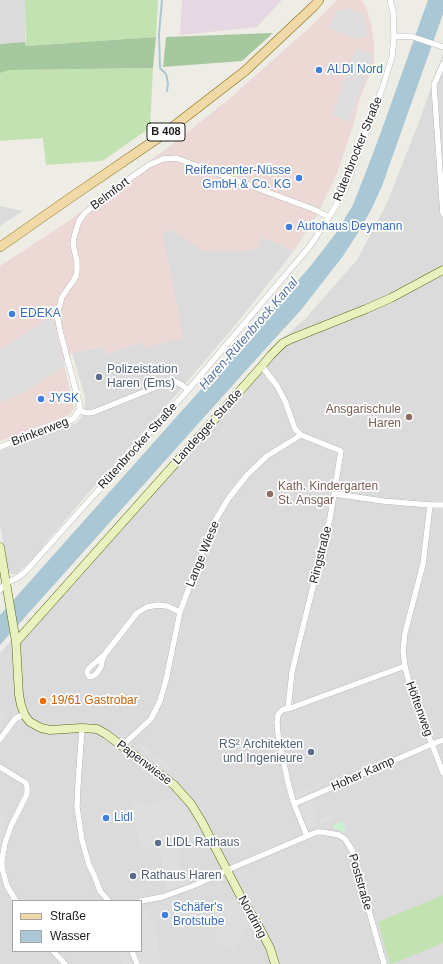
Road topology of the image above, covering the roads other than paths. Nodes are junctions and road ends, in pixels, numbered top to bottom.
1 (319, 0) edge
2 (390, 0) edge
3 (394, 37) junction
4 (440, 47) edge
5 (443, 64) edge
6 (443, 214) edge
7 (329, 217) junction
8 (0, 247) edge
9 (443, 270) edge
10 (262, 366) junction
11 (188, 390) junction
12 (79, 411) junction
13 (301, 435) junction
14 (0, 447) edge
15 (335, 494) junction
16 (430, 505) junction
17 (443, 505) edge
18 (0, 547) edge
19 (6, 583) junction
20 (0, 590) edge
21 (180, 612) junction
22 (15, 638) junction
23 (105, 654) dead end
24 (405, 666) junction
25 (288, 709) junction
26 (24, 714) junction
27 (82, 728) junction
28 (0, 739) edge
29 (443, 740) edge
30 (432, 744) junction
31 (122, 746) junction
32 (0, 767) edge
33 (443, 773) edge
34 (294, 804) junction
35 (307, 836) junction
36 (227, 870) junction
37 (15, 900) edge
38 (107, 900) edge
39 (142, 901) edge
40 (54, 952) edge
41 (132, 952) edge
42 (65, 964) edge
43 (137, 964) edge
44 (275, 964) edge
45 (384, 964) edge

1 - 8 main road, B 408
2 - 3 street, Rütenbrocker Straße
3 - 4 street
3 - 7 street, Rütenbrocker Straße
5 - 6 street
7 - 11 street, Rütenbrocker Straße
7 - 12 street, Belmfort
9 - 10 main road, Landegger Straße
10 - 13 street
10 - 22 main road, Landegger Straße
11 - 12 street, Brinkerweg
11 - 19 street, Rütenbrocker Straße
12 - 14 street, Brinkerweg
13 - 15 street, Ringstraße
13 - 21 street, Lange Wiese
15 - 16 street
15 - 25 street, Ringstraße
16 - 17 street
16 - 24 street
18 - 19 main road
19 - 20 street
19 - 22 main road
21 - 23 street
21 - 31 street, Lange Wiese
22 - 26 main road
24 - 25 street
24 - 30 street, Höftenweg
25 - 34 street
26 - 27 main road, Papenwiese
26 - 28 street
27 - 31 main road, Papenwiese
27 - 38 street
29 - 30 street, Hoher Kamp
30 - 33 street, Höftenweg
30 - 34 street, Hoher Kamp
31 - 36 main road, Papenwiese
32 - 37 street
34 - 35 street
35 - 36 street
35 - 45 street, Poststraße
36 - 39 street
36 - 44 main road, Nordring
40 - 42 street
41 - 43 street

